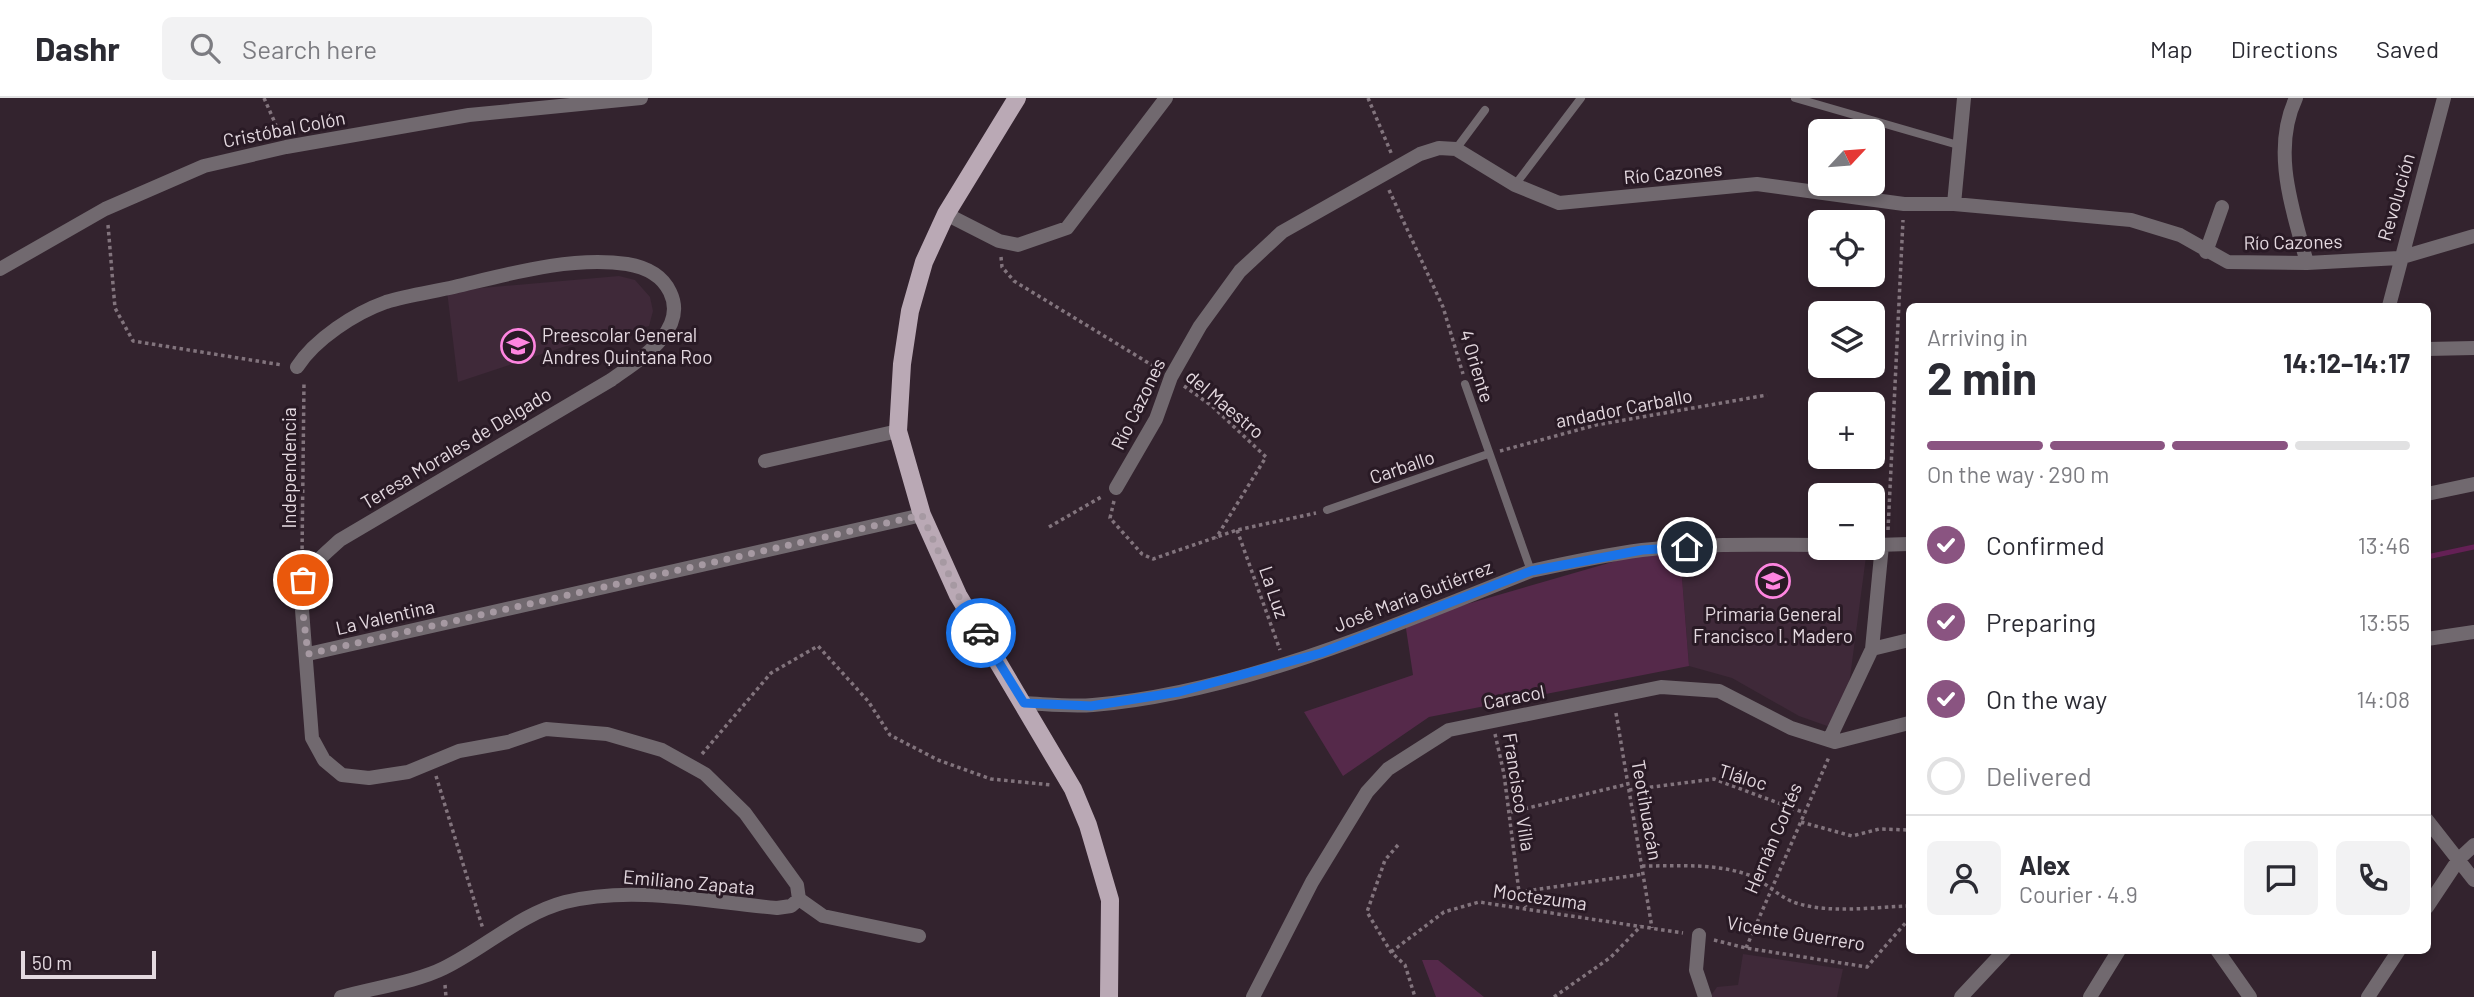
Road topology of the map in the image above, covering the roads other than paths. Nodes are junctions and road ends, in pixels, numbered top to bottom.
1 (641, 98) edge
2 (1017, 98) edge
3 (1166, 98) edge
4 (1581, 98) edge
5 (1795, 98) edge
6 (1964, 98) edge
7 (2296, 98) edge
8 (2444, 98) edge
9 (1485, 110) dead end
10 (1958, 145) junction
11 (1456, 149) junction
12 (1515, 185) junction
13 (1954, 204) junction
14 (2222, 206) dead end
15 (946, 214) junction
16 (2474, 236) edge
17 (2206, 252) junction
18 (2399, 258) junction
19 (2307, 263) junction
20 (0, 269) edge
21 (2390, 303) edge
22 (2474, 348) edge
23 (2431, 349) edge
24 (301, 361) road end
25 (1465, 384) road end
26 (898, 431) junction
27 (1488, 454) junction
28 (765, 461) dead end
29 (2474, 484) edge
30 (1116, 488) road end
31 (2431, 493) edge
32 (1327, 510) road end
33 (922, 515) junction
34 (1906, 544) edge
35 (1808, 545) edge
36 (1885, 545) edge
37 (1880, 560) edge
38 (1531, 571) junction
39 (2474, 632) edge
40 (2431, 638) edge
41 (1906, 641) edge
42 (1872, 649) junction
43 (308, 654) junction
44 (1024, 703) junction
45 (1906, 724) edge
46 (1832, 741) junction
47 (2431, 825) edge
48 (2474, 845) edge
49 (2459, 859) junction
50 (2474, 880) edge
51 (799, 899) junction
52 (2431, 902) edge
53 (1699, 935) road end
54 (919, 936) dead end
55 (2001, 954) edge
56 (2116, 954) edge
57 (2224, 954) edge
58 (2396, 954) edge
59 (2093, 991) edge
60 (341, 997) edge
61 (1110, 997) edge
62 (1253, 997) edge
63 (1705, 997) edge
64 (1961, 997) edge
65 (2250, 997) edge
66 (2368, 997) edge

1 - 20 street, Cristóbal Colón
2 - 15 main road
3 - 15 street
4 - 12 lane
5 - 10 lane
6 - 10 street
7 - 19 street
8 - 18 street, Revolución
9 - 11 lane
10 - 13 street
11 - 12 street, Río Cazones
11 - 30 street, Río Cazones
12 - 13 street, Río Cazones
13 - 17 street, Río Cazones
14 - 17 street
15 - 26 main road
16 - 18 street, Río Cazones
17 - 19 street, Río Cazones
18 - 19 street, Río Cazones
18 - 21 street, Revolución
22 - 23 street
24 - 43 street, Teresa Morales de Delgado
25 - 27 lane, 4 Oriente
26 - 28 street
26 - 33 main road
27 - 32 lane, Carballo
27 - 38 lane, 4 Oriente
29 - 31 street
33 - 43 street, La Valentina
33 - 44 main road
34 - 36 street
35 - 38 street, José María Gutiérrez
37 - 42 street
38 - 44 street, José María Gutiérrez
39 - 40 street
41 - 42 street
42 - 46 street
43 - 51 street
44 - 61 main road
45 - 46 street
46 - 62 street, Caracol
47 - 49 street
48 - 49 street
49 - 50 street
49 - 52 street
51 - 54 street
51 - 60 street, Emiliano Zapata
53 - 63 street
55 - 64 street
56 - 59 street
57 - 65 street
58 - 66 street

